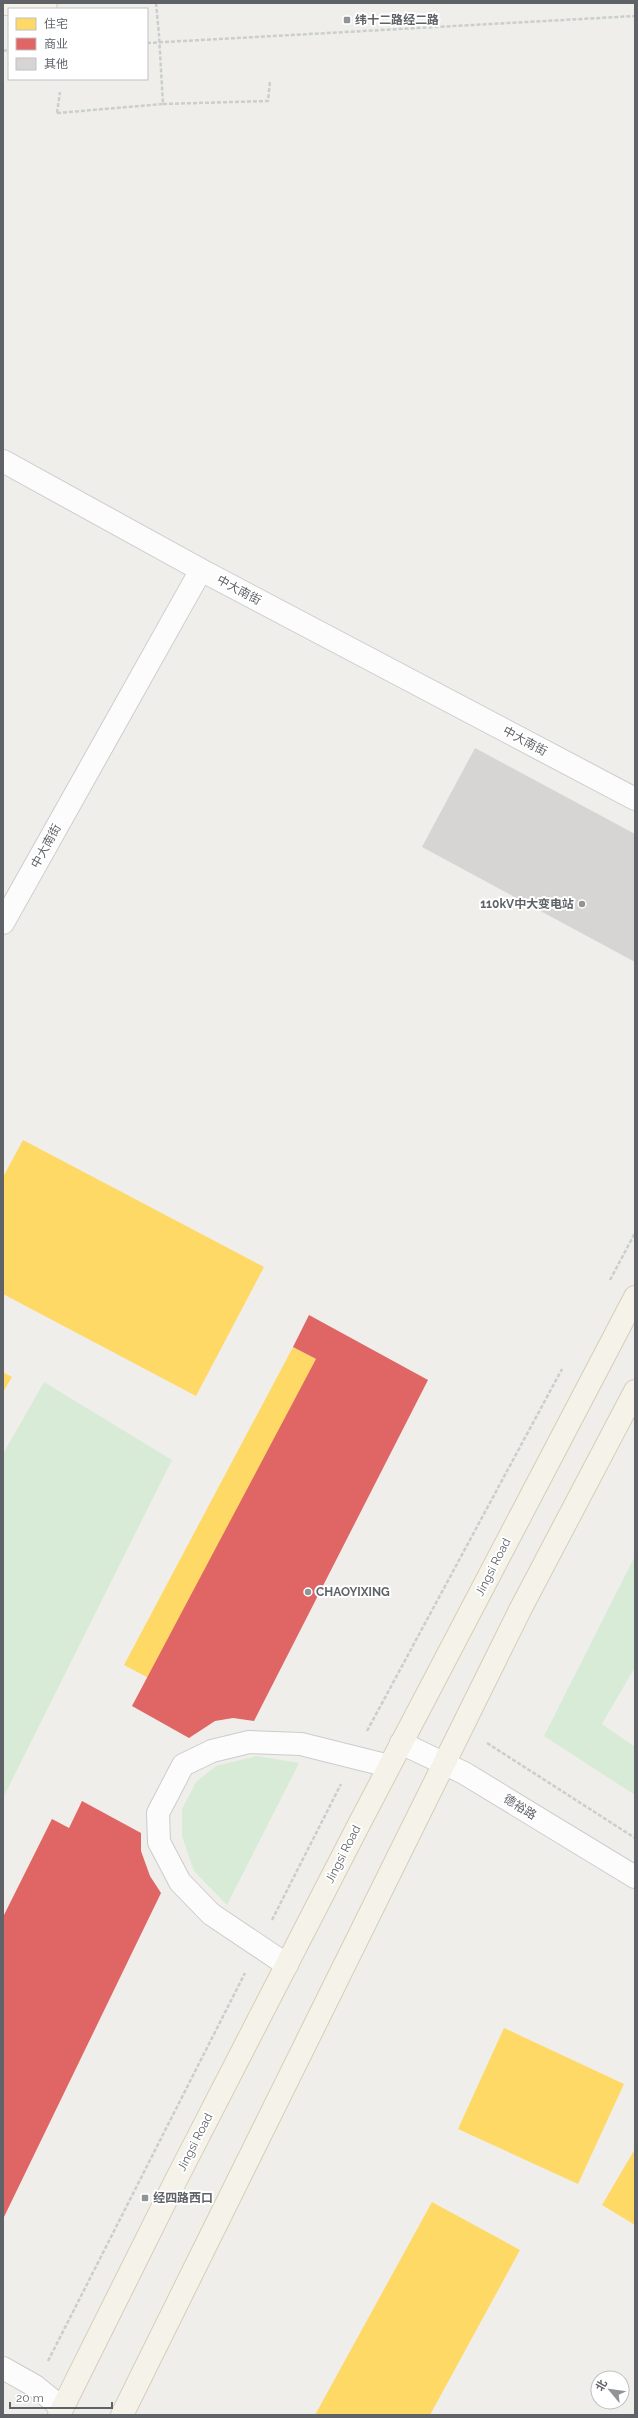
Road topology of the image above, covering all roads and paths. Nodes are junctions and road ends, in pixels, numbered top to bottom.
1 (46, 3) edge
2 (156, 3) edge
3 (3, 4) edge
4 (635, 16) edge
5 (148, 43) edge
6 (270, 81) dead end
7 (60, 92) dead end
8 (163, 104) junction
9 (3, 461) edge
10 (201, 570) junction
11 (635, 799) edge
12 (3, 923) edge
13 (635, 1233) edge
14 (609, 1282) dead end
15 (635, 1297) edge
16 (564, 1366) dead end
17 (635, 1391) edge
18 (382, 1703) junction
19 (418, 1710) junction
20 (461, 1729) junction
21 (401, 1743) junction
22 (354, 1757) junction
23 (445, 1762) junction
24 (389, 1766) junction
25 (635, 1838) edge
26 (635, 1877) edge
27 (259, 1946) junction
28 (287, 1964) junction
29 (3, 2368) edge
30 (35, 2386) junction
31 (61, 2412) edge
32 (122, 2415) edge

1 - 3 main road
2 - 8 path, bridge
4 - 5 path
6 - 8 path
7 - 8 path, bridge
9 - 10 street
10 - 11 street, 中大南街
10 - 12 street, 中大南街
13 - 14 path
15 - 19 main road, Jingsi Road
16 - 18 path
17 - 20 main road
18 - 19 path
18 - 22 path
19 - 21 main road, Jingsi Road
20 - 23 main road
20 - 25 path
21 - 23 street, 德裕路
21 - 24 main road, Jingsi Road
22 - 24 street
22 - 27 path
22 - 27 street
23 - 26 street, 德裕路
23 - 32 main road
24 - 28 main road, Jingsi Road
27 - 28 street
27 - 30 path
28 - 31 main road, Jingsi Road
29 - 30 street
30 - 31 street

